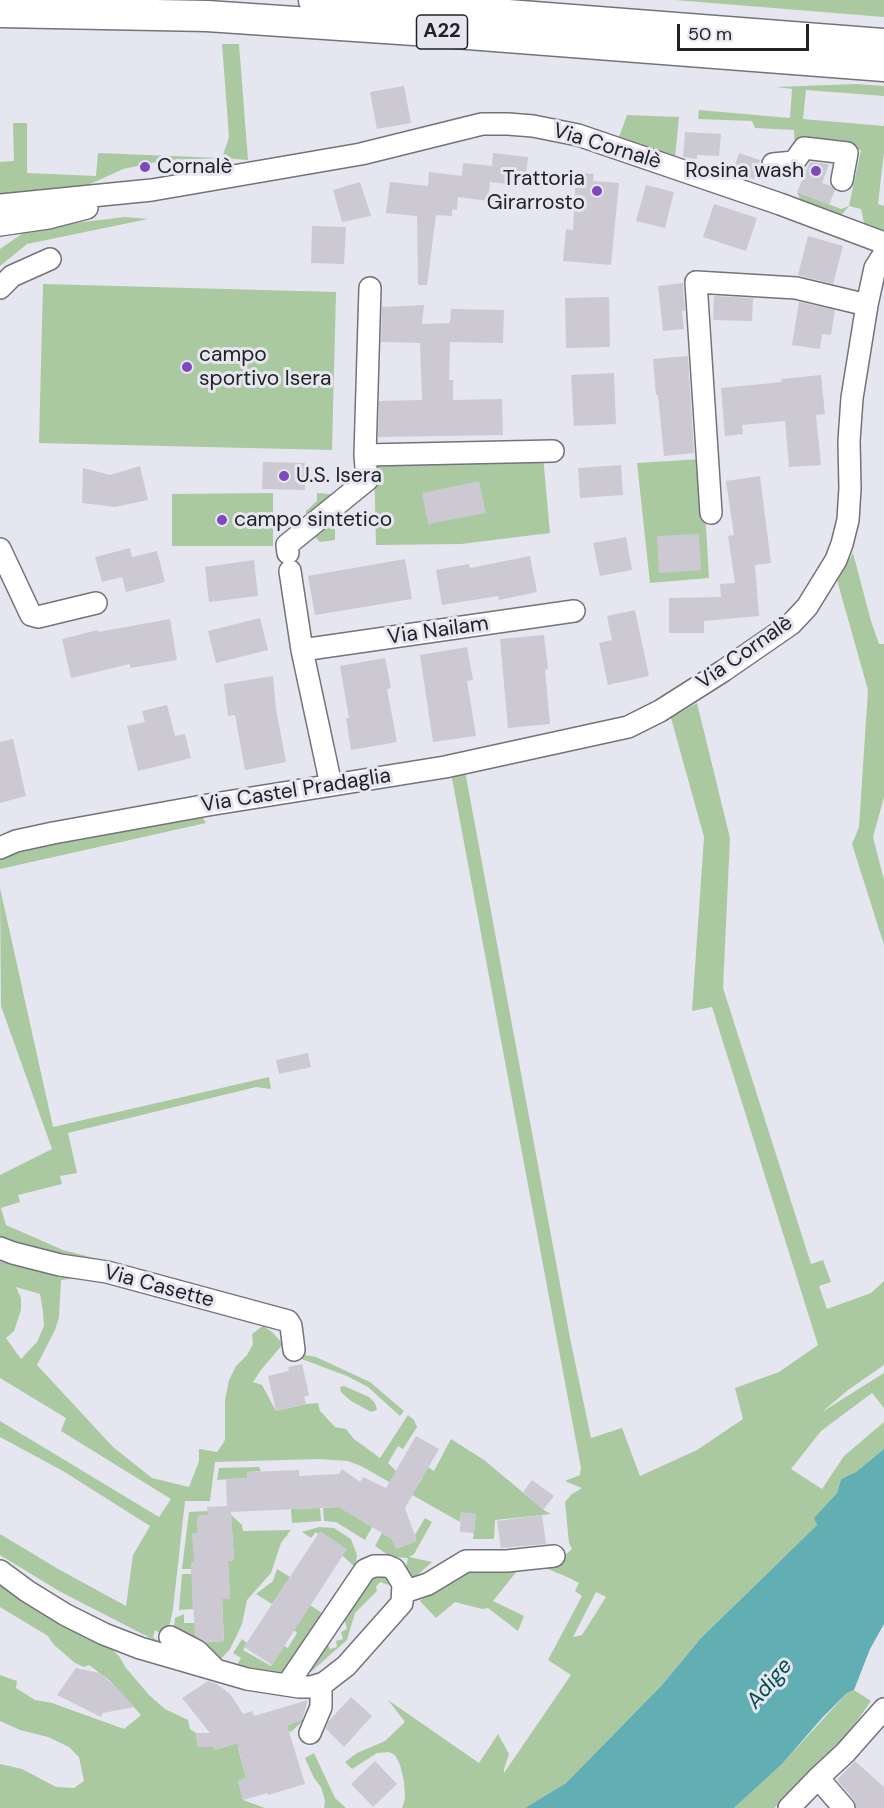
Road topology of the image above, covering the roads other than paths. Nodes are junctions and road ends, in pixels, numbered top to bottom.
1 (314, 0) edge
2 (0, 12) edge
3 (884, 44) edge
4 (884, 66) edge
5 (773, 165) dead end
6 (842, 180) dead end
7 (152, 190) junction
8 (0, 205) edge
9 (28, 222) junction
10 (0, 225) edge
11 (0, 237) edge
12 (884, 243) edge
13 (884, 254) edge
14 (50, 259) dead end
15 (0, 288) edge
16 (369, 288) dead end
17 (867, 305) junction
18 (553, 451) dead end
19 (365, 455) junction
20 (711, 513) dead end
21 (0, 549) edge
22 (96, 603) dead end
23 (574, 611) dead end
24 (302, 650) junction
25 (593, 735) joint
26 (331, 785) junction
27 (0, 848) edge
28 (0, 1248) edge
29 (294, 1350) dead end
30 (554, 1556) dead end
31 (0, 1571) edge
32 (404, 1593) junction
33 (170, 1637) dead end
34 (215, 1670) junction
35 (287, 1685) junction
36 (319, 1685) junction
37 (884, 1709) edge
38 (310, 1733) dead end
39 (818, 1778) junction
40 (789, 1808) edge
41 (844, 1808) edge

1 - 3 highway, A22
2 - 4 highway, A22
5 - 6 street
7 - 8 street
7 - 9 street
7 - 12 street, Via Cornalè
9 - 10 street
9 - 11 street
13 - 17 street, Via Cornalè
14 - 15 street
16 - 19 street
17 - 20 street
17 - 25 street, Via Cornalè
18 - 19 street
19 - 24 street
21 - 22 street
23 - 24 street, Via Nailam
24 - 26 street
25 - 26 street, Via Castel Pradaglia
26 - 27 street, Via Castel Pradaglia
28 - 29 street, Via Casette
30 - 32 street
31 - 34 street
32 - 35 street
32 - 36 street
33 - 34 street
34 - 35 street
35 - 36 street
36 - 38 street
37 - 39 street
39 - 40 street
39 - 41 street

